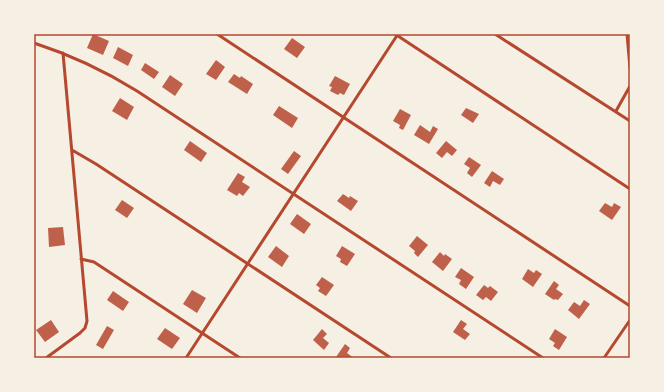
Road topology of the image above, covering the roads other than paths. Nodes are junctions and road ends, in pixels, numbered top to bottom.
1 (218, 34) edge
2 (397, 34) edge
3 (495, 34) edge
4 (627, 34) edge
5 (34, 43) edge
6 (63, 53) junction
7 (630, 68) edge
8 (630, 86) edge
9 (616, 111) junction
10 (344, 118) junction
11 (630, 121) edge
12 (72, 150) junction
13 (630, 188) edge
14 (294, 194) junction
15 (81, 258) junction
16 (248, 264) junction
17 (630, 306) edge
18 (630, 320) edge
19 (202, 333) junction
20 (46, 358) edge
21 (186, 358) edge
22 (240, 358) edge
23 (391, 358) edge
24 (543, 358) edge
25 (604, 358) edge

1 - 10 street
2 - 10 street
2 - 13 street
3 - 9 street
4 - 7 street
5 - 6 street
6 - 12 street
6 - 14 street
8 - 9 street
9 - 11 street
10 - 14 street
10 - 17 street
12 - 15 street
12 - 16 street
14 - 16 street
14 - 24 street
15 - 19 street
15 - 20 street
16 - 19 street
16 - 23 street
18 - 25 street
19 - 21 street
19 - 22 street

